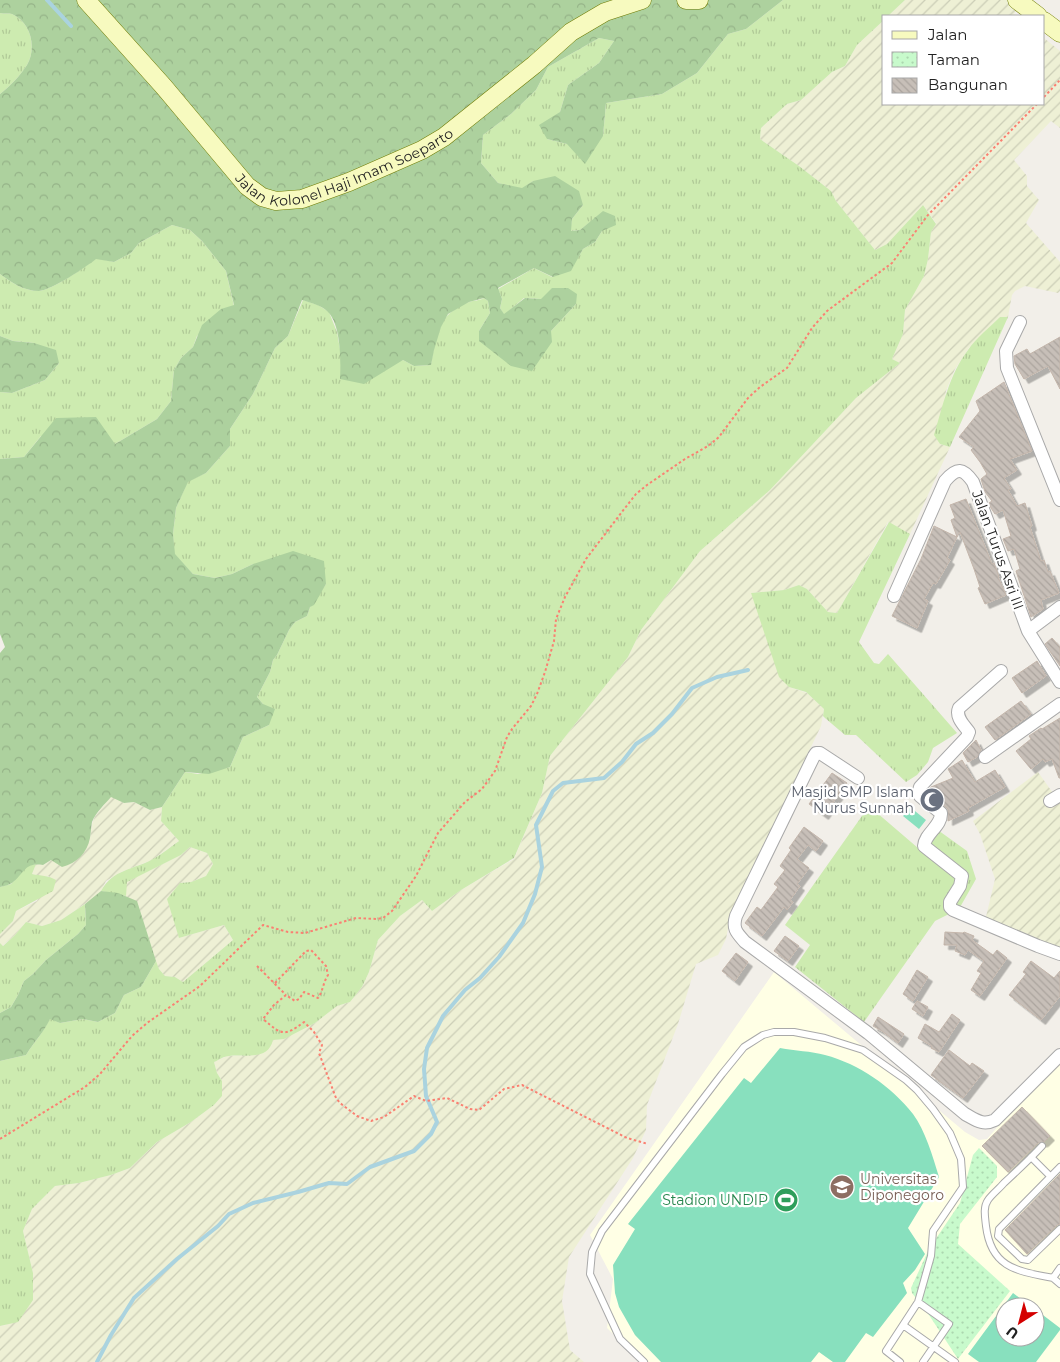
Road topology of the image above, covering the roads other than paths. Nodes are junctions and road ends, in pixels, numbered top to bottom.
1 (86, 0) edge
2 (642, 0) edge
3 (686, 0) edge
4 (699, 0) edge
5 (1017, 0) edge
6 (1037, 15) edge
7 (1045, 21) edge
8 (1060, 33) edge
9 (1020, 322) dead end
10 (1060, 500) edge
11 (894, 596) dead end
12 (1060, 607) edge
13 (1028, 631) junction
14 (1001, 671) dead end
15 (1060, 682) edge
16 (1060, 704) edge
17 (985, 757) dead end
18 (858, 778) dead end
19 (1060, 954) edge
20 (1060, 1055) edge
21 (1042, 1146) dead end
22 (1031, 1157) junction
23 (1060, 1166) edge
24 (1050, 1176) junction
25 (1060, 1229) edge
26 (1060, 1268) edge
27 (1053, 1278) junction
28 (1060, 1284) edge
29 (918, 1302) junction
30 (903, 1325) junction
31 (934, 1346) junction
32 (644, 1362) edge
33 (900, 1362) edge
34 (923, 1362) edge
35 (954, 1362) edge

1 - 2 main road, Jalan Kolonel Haji Imam Soeparto
3 - 4 main road
5 - 6 main road
7 - 8 main road
9 - 10 street
11 - 13 street, Jalan Turus Asri III
12 - 13 street
13 - 15 street
14 - 19 street
16 - 17 street
18 - 20 street
21 - 22 lane
22 - 24 lane
22 - 27 lane
23 - 24 lane
24 - 25 lane
26 - 27 lane
27 - 28 lane
29 - 30 lane
29 - 31 lane
29 - 32 lane
30 - 31 lane
30 - 33 lane
31 - 34 lane
31 - 35 lane

